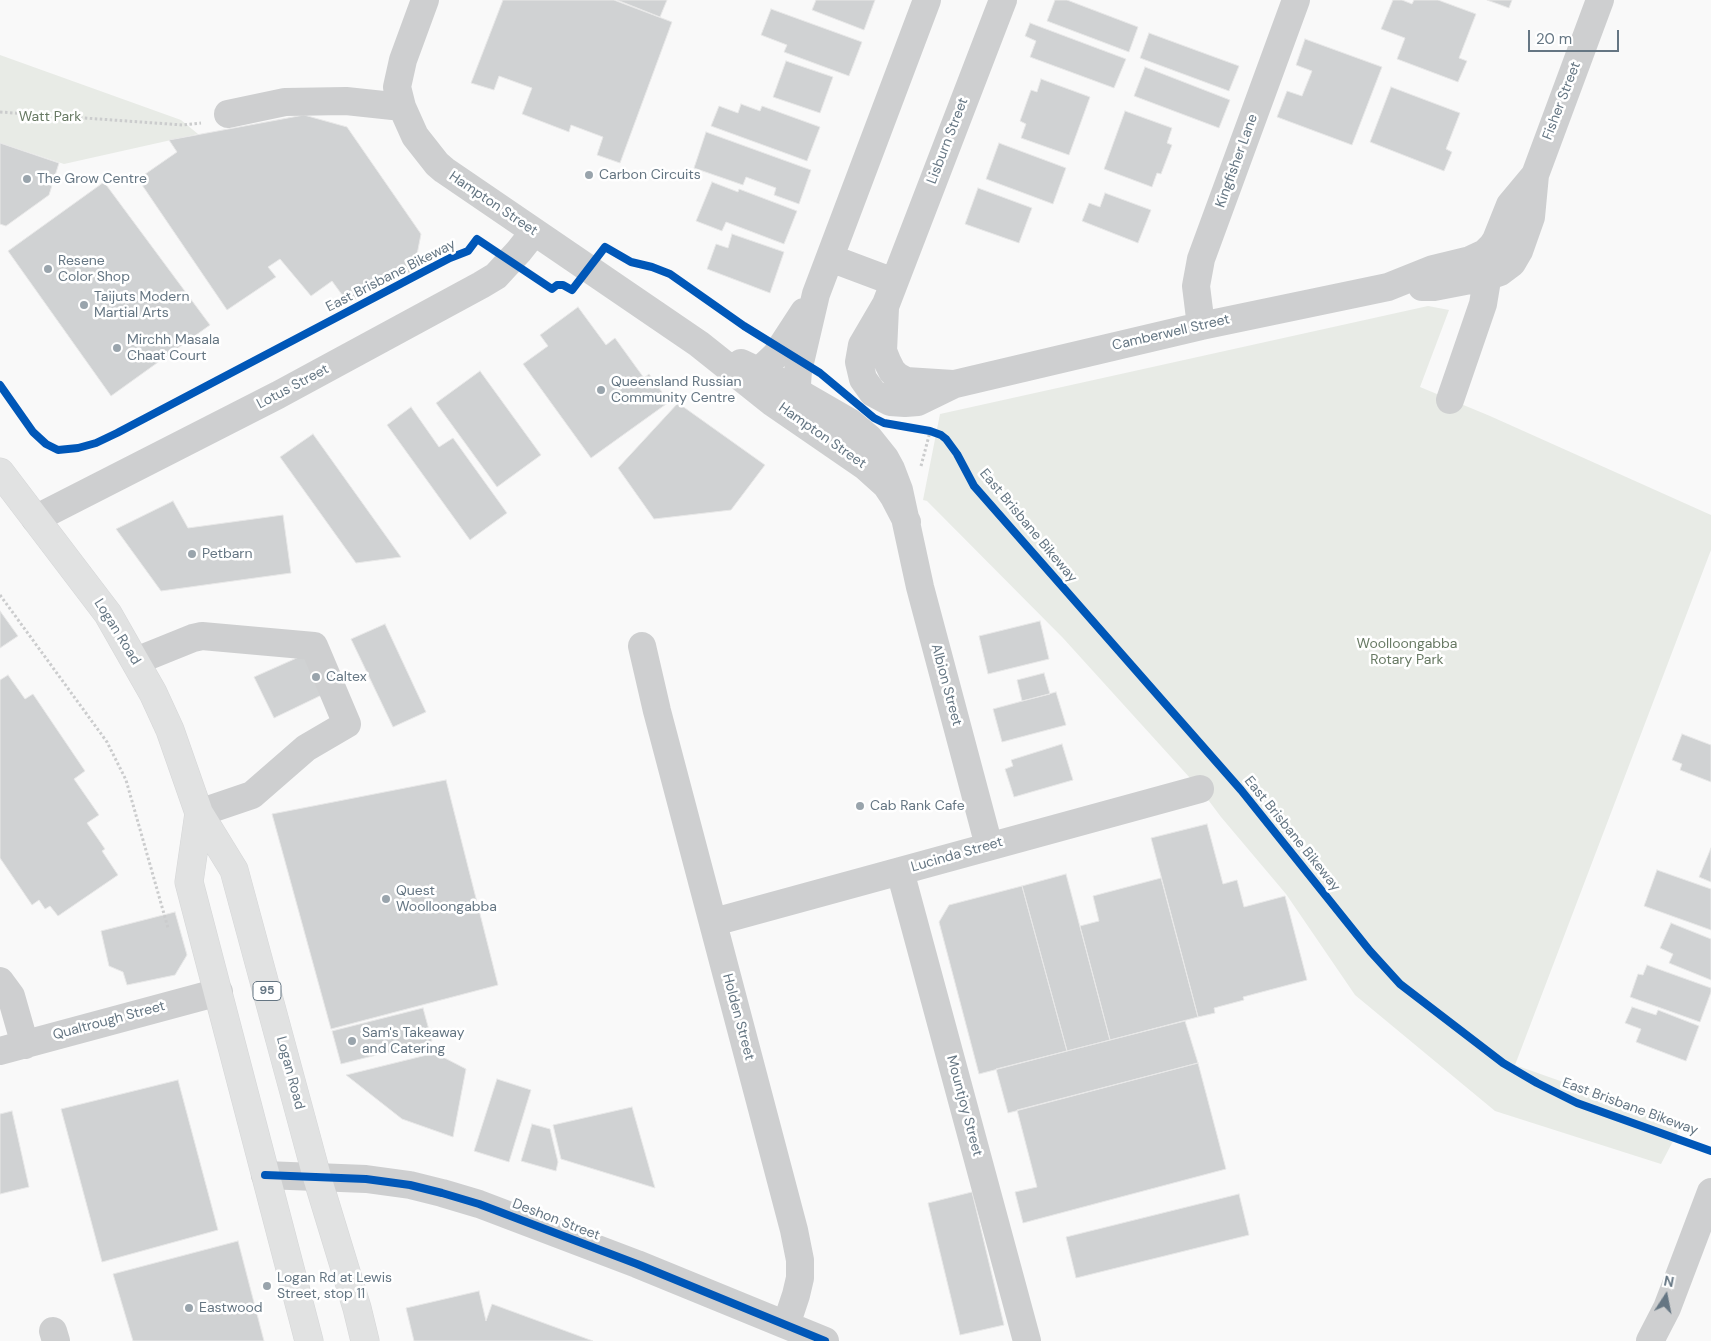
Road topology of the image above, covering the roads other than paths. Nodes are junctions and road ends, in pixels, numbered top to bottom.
1 (425, 0) edge
2 (928, 0) edge
3 (1003, 0) edge
4 (1296, 0) edge
5 (1600, 0) edge
6 (402, 107) junction
7 (228, 114) road end
8 (534, 232) junction
9 (830, 258) junction
10 (1486, 265) junction
11 (890, 293) junction
12 (816, 294) junction
13 (1201, 326) junction
14 (699, 344) junction
15 (758, 372) junction
16 (799, 393) junction
17 (1450, 400) dead end
18 (0, 472) edge
19 (904, 487) junction
20 (35, 519) junction
21 (642, 646) dead end
22 (136, 661) junction
23 (1200, 789) dead end
24 (199, 813) junction
25 (988, 846) junction
26 (900, 871) junction
27 (714, 922) junction
28 (0, 981) edge
29 (219, 992) junction
30 (12, 1048) edge
31 (265, 1175) junction
32 (317, 1177) junction
33 (1711, 1192) edge
34 (786, 1325) junction
35 (309, 1341) edge
36 (365, 1341) edge
37 (825, 1341) edge
38 (1027, 1341) edge
39 (1650, 1341) edge

1 - 6 street, Hampton Street
2 - 9 street
3 - 11 street, Lisburn Street
4 - 13 street, Kingfisher Lane
5 - 10 street, Fisher Street
6 - 7 street
6 - 8 street, Hampton Street
8 - 14 street, Hampton Street
8 - 20 street, Lotus Street
9 - 11 street
9 - 12 street
10 - 13 street, Camberwell Street
10 - 17 street, Fisher Street
11 - 13 street, Camberwell Street
12 - 15 street
12 - 16 street
14 - 15 street, Hampton Street
14 - 19 street, Hampton Street
15 - 16 street, Hampton Street
16 - 19 street, Hampton Street
18 - 20 main road, Logan Road / 95
19 - 25 street, Albion Street
20 - 22 main road, Logan Road / 95
21 - 27 street, Holden Street
22 - 24 main road, Logan Road / 95
22 - 24 street
23 - 25 street, Lucinda Street
24 - 29 main road, Logan Road / 95
24 - 32 main road, Logan Road / 95
25 - 26 street, Lucinda Street
26 - 27 street, Lucinda Street
26 - 38 street, Mountjoy Street
27 - 34 street, Holden Street
28 - 30 street
29 - 30 street, Qualtrough Street
29 - 31 main road, Logan Road / 95
31 - 32 street, Deshon Street
31 - 35 main road, Logan Road / 95
32 - 34 street, Deshon Street
32 - 36 main road, Logan Road / 95
33 - 39 street
34 - 37 street, Deshon Street

